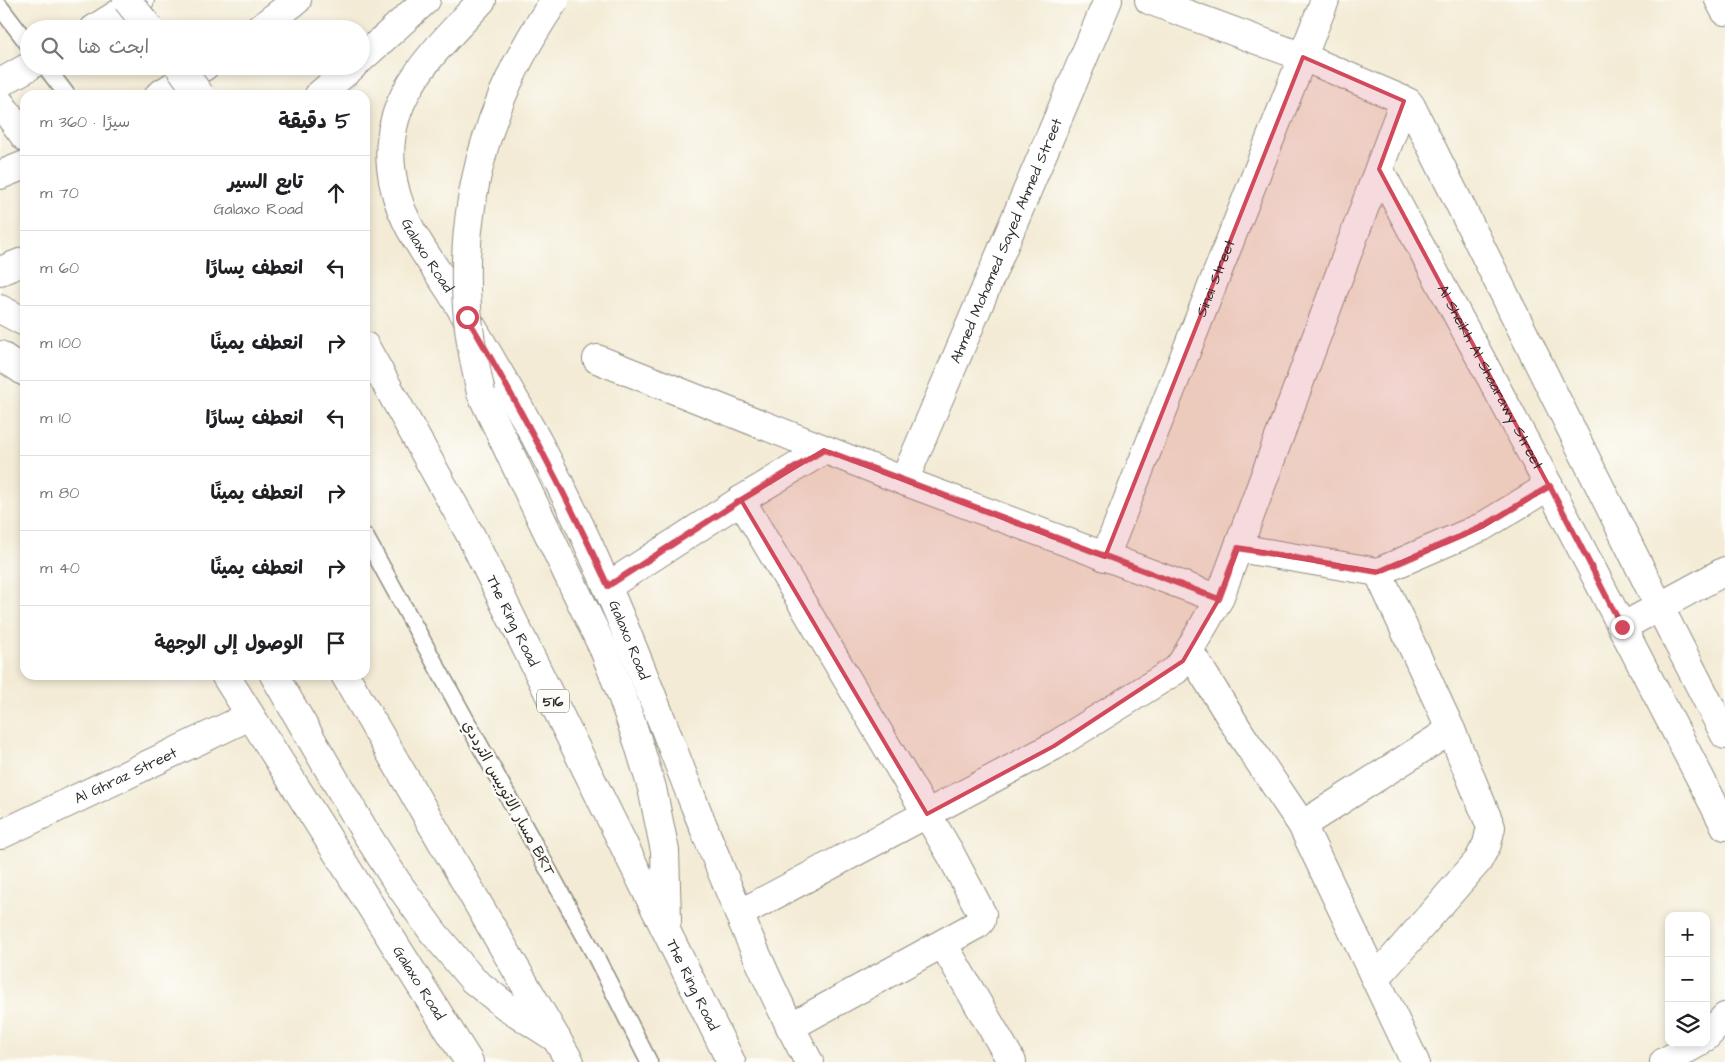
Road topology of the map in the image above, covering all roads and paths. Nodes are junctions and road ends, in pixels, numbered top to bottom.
1 (127, 0) edge
2 (140, 0) edge
3 (298, 0) edge
4 (426, 0) edge
5 (482, 0) edge
6 (555, 0) edge
7 (1108, 0) edge
8 (1148, 0) edge
9 (1325, 0) edge
10 (1719, 0) edge
11 (0, 7) edge
12 (1725, 10) edge
13 (108, 20) edge
14 (143, 20) edge
15 (271, 20) edge
16 (20, 33) edge
17 (370, 51) edge
18 (1303, 57) junction
19 (20, 72) edge
20 (52, 75) edge
21 (186, 75) edge
22 (191, 75) edge
23 (342, 75) edge
24 (0, 83) edge
25 (63, 90) edge
26 (167, 90) edge
27 (196, 90) edge
28 (325, 90) edge
29 (1404, 101) junction
30 (0, 103) edge
31 (20, 130) edge
32 (20, 167) edge
33 (1379, 169) junction
34 (0, 175) edge
35 (20, 263) edge
36 (0, 271) edge
37 (0, 309) edge
38 (20, 319) edge
39 (0, 355) edge
40 (370, 355) edge
41 (596, 359) dead end
42 (20, 369) edge
43 (824, 450) junction
44 (904, 481) junction
45 (1550, 486) junction
46 (741, 500) junction
47 (370, 545) edge
48 (1238, 548) junction
49 (1105, 557) junction
50 (1725, 571) edge
51 (1378, 572) junction
52 (608, 586) junction
53 (1219, 599) junction
54 (1659, 606) junction
55 (1622, 627) junction
56 (1190, 652) junction
57 (228, 680) edge
58 (277, 680) edge
59 (348, 680) edge
60 (250, 716) junction
61 (1451, 730) junction
62 (1725, 735) edge
63 (927, 814) junction
64 (1302, 826) junction
65 (1725, 826) edge
66 (0, 835) edge
67 (739, 914) junction
68 (668, 930) junction
69 (943, 944) junction
70 (1376, 978) junction
71 (1725, 1017) edge
72 (790, 1027) junction
73 (1710, 1033) edge
74 (1725, 1038) edge
75 (1710, 1040) edge
76 (1691, 1047) edge
77 (563, 1051) edge
78 (469, 1062) edge
79 (649, 1062) edge
80 (731, 1062) edge
81 (809, 1062) edge
82 (1012, 1062) edge
83 (1416, 1062) edge
84 (1664, 1062) edge

1 - 14 main road, bridge
2 - 13 main road
3 - 15 main road
4 - 17 main road
5 - 52 main road, Galaxo Road
6 - 68 main road, bridge
7 - 44 main road, Ahmed Mohamed Sayed Ahmed Street
8 - 18 main road
9 - 18 main road, Sinai Street
10 - 12 main road
11 - 16 lane
18 - 29 main road
18 - 49 main road, Sinai Street
19 - 24 main road
20 - 25 lane
21 - 27 main road, bridge
22 - 26 main road
23 - 28 main road
29 - 33 main road
29 - 54 main road
30 - 31 main road
32 - 34 main road
33 - 45 main road, Al Sheikh Al Shaarawy Street
33 - 48 main road
35 - 36 main road
37 - 38 main road
39 - 42 main road
40 - 68 main road, The Ring Road / 516
41 - 43 main road
43 - 44 main road
43 - 46 main road
44 - 49 main road
45 - 51 main road
45 - 55 main road, Al Sheikh Al Shaarawy Street
46 - 52 main road
46 - 63 main road
47 - 79 lane, مسار الاتوبيس الترددي BRT
48 - 51 main road
48 - 53 main road
49 - 53 main road
50 - 54 main road
51 - 61 main road
52 - 67 main road, Galaxo Road
53 - 56 main road
54 - 55 main road
54 - 62 main road
55 - 65 main road, Al Sheikh Al Shaarawy Street
56 - 63 main road
56 - 64 main road
57 - 60 main road, Galaxo Road
58 - 77 main road
59 - 77 main road
60 - 66 main road, Al Ghraz Street
60 - 78 main road, Galaxo Road
61 - 64 main road
61 - 70 main road
63 - 67 main road
63 - 69 main road
64 - 70 main road
67 - 72 main road, Galaxo Road
68 - 80 main road, The Ring Road / 516
69 - 72 main road
69 - 82 main road
70 - 83 main road
71 - 73 main road
72 - 81 main road, Galaxo Road
74 - 75 main road
76 - 84 main road

